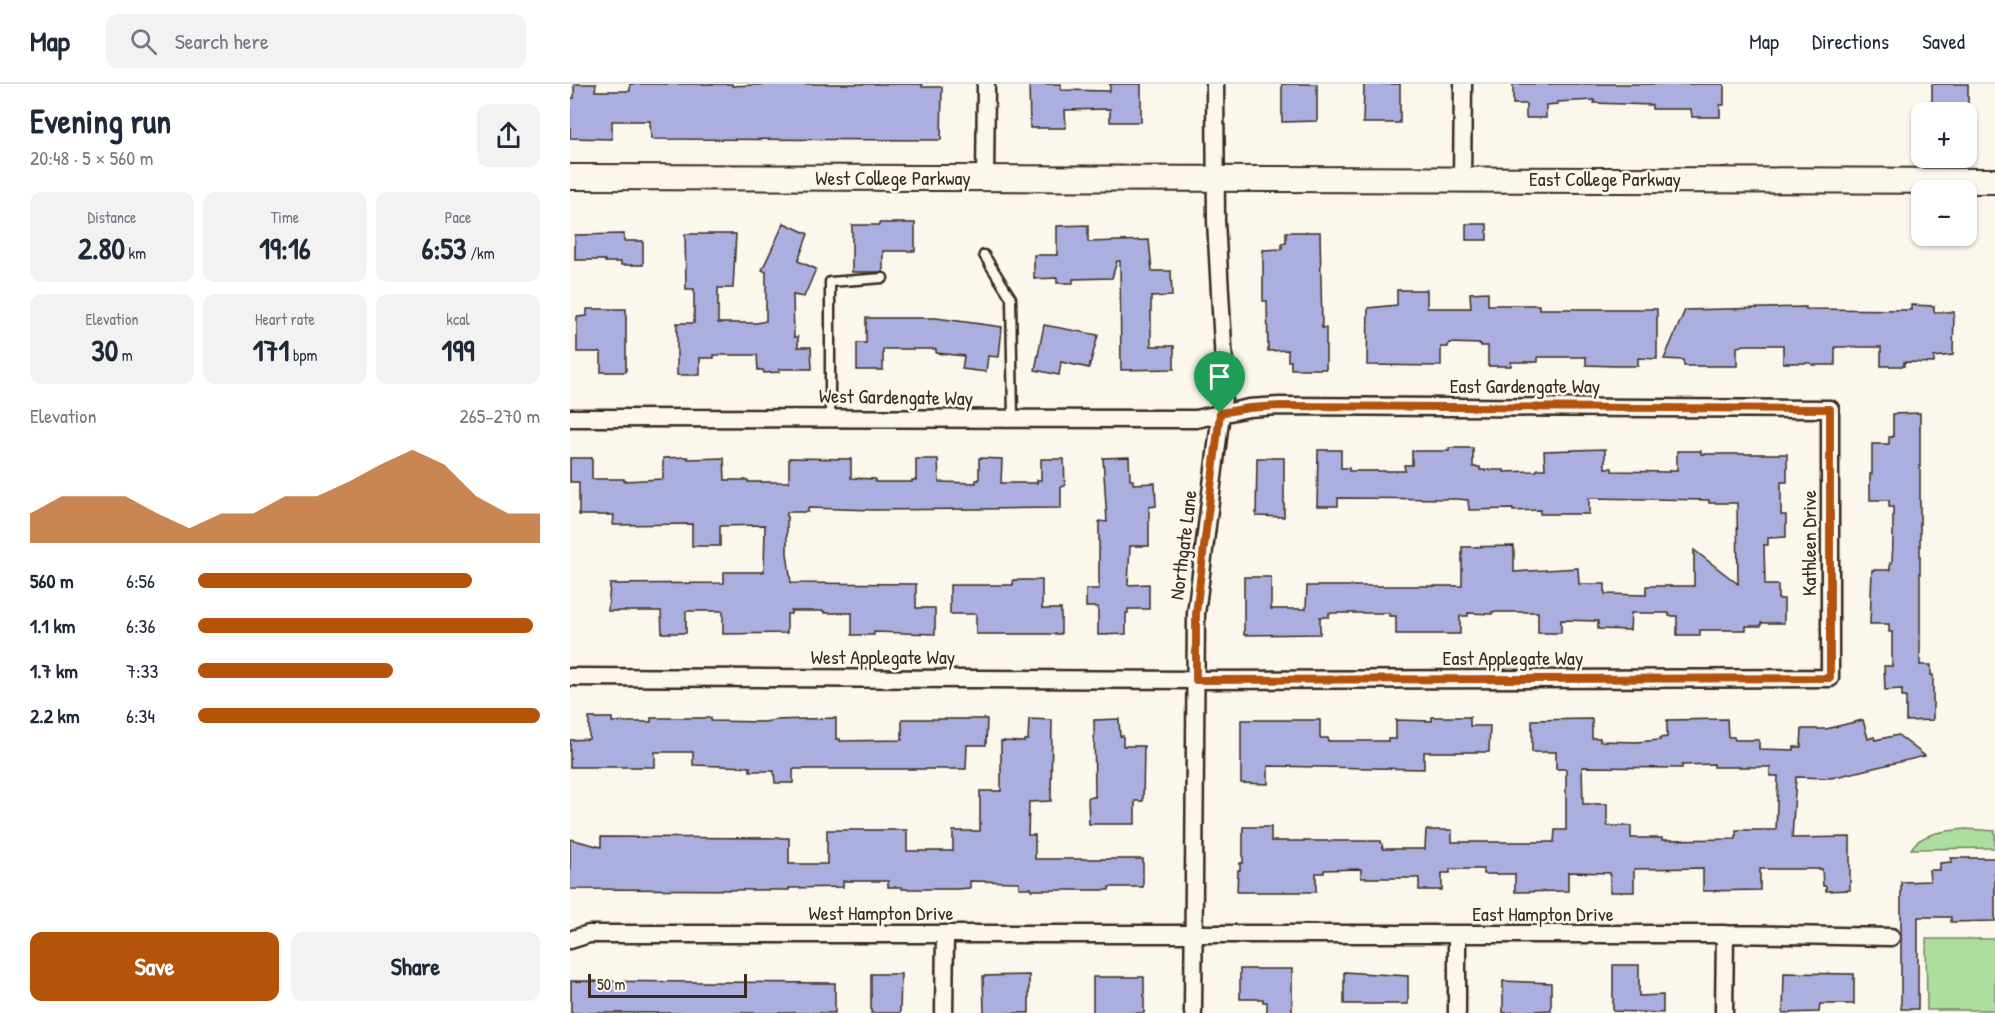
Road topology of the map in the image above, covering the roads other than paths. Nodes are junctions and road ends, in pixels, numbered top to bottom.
1 (986, 84) edge
2 (1215, 84) edge
3 (1463, 84) edge
4 (570, 177) edge
5 (985, 179) junction
6 (1215, 179) junction
7 (1462, 179) junction
8 (1995, 181) edge
9 (984, 255) dead end
10 (883, 279) dead end
11 (1830, 409) joint
12 (1220, 413) junction
13 (570, 418) edge
14 (830, 418) junction
15 (1013, 419) junction
16 (570, 677) edge
17 (1830, 678) joint
18 (1196, 680) junction
19 (945, 934) junction
20 (1725, 934) junction
21 (1194, 935) junction
22 (1457, 935) junction
23 (1891, 937) dead end
24 (570, 940) edge
25 (944, 1013) edge
26 (1192, 1013) edge
27 (1457, 1013) edge
28 (1724, 1013) edge

1 - 5 street
2 - 6 street, Northgate Lane
3 - 7 street
4 - 5 main road, West College Parkway
5 - 6 main road, West College Parkway
6 - 7 main road, East College Parkway
6 - 12 street, Northgate Lane
7 - 8 main road, East College Parkway
9 - 15 lane
10 - 14 lane
11 - 12 street, East Gardengate Way
11 - 17 street, Kathleen Drive
12 - 15 street, West Gardengate Way
12 - 18 street, Northgate Lane
13 - 14 street, West Gardengate Way
14 - 15 street, West Gardengate Way
16 - 18 street, West Applegate Way
17 - 18 street, East Applegate Way
18 - 21 street, Northgate Lane
19 - 21 street, West Hampton Drive
19 - 24 street, West Hampton Drive
19 - 25 street
20 - 22 street, East Hampton Drive
20 - 23 street, East Hampton Drive
20 - 28 street
21 - 22 street, East Hampton Drive
21 - 26 street, Northgate Lane
22 - 27 street

